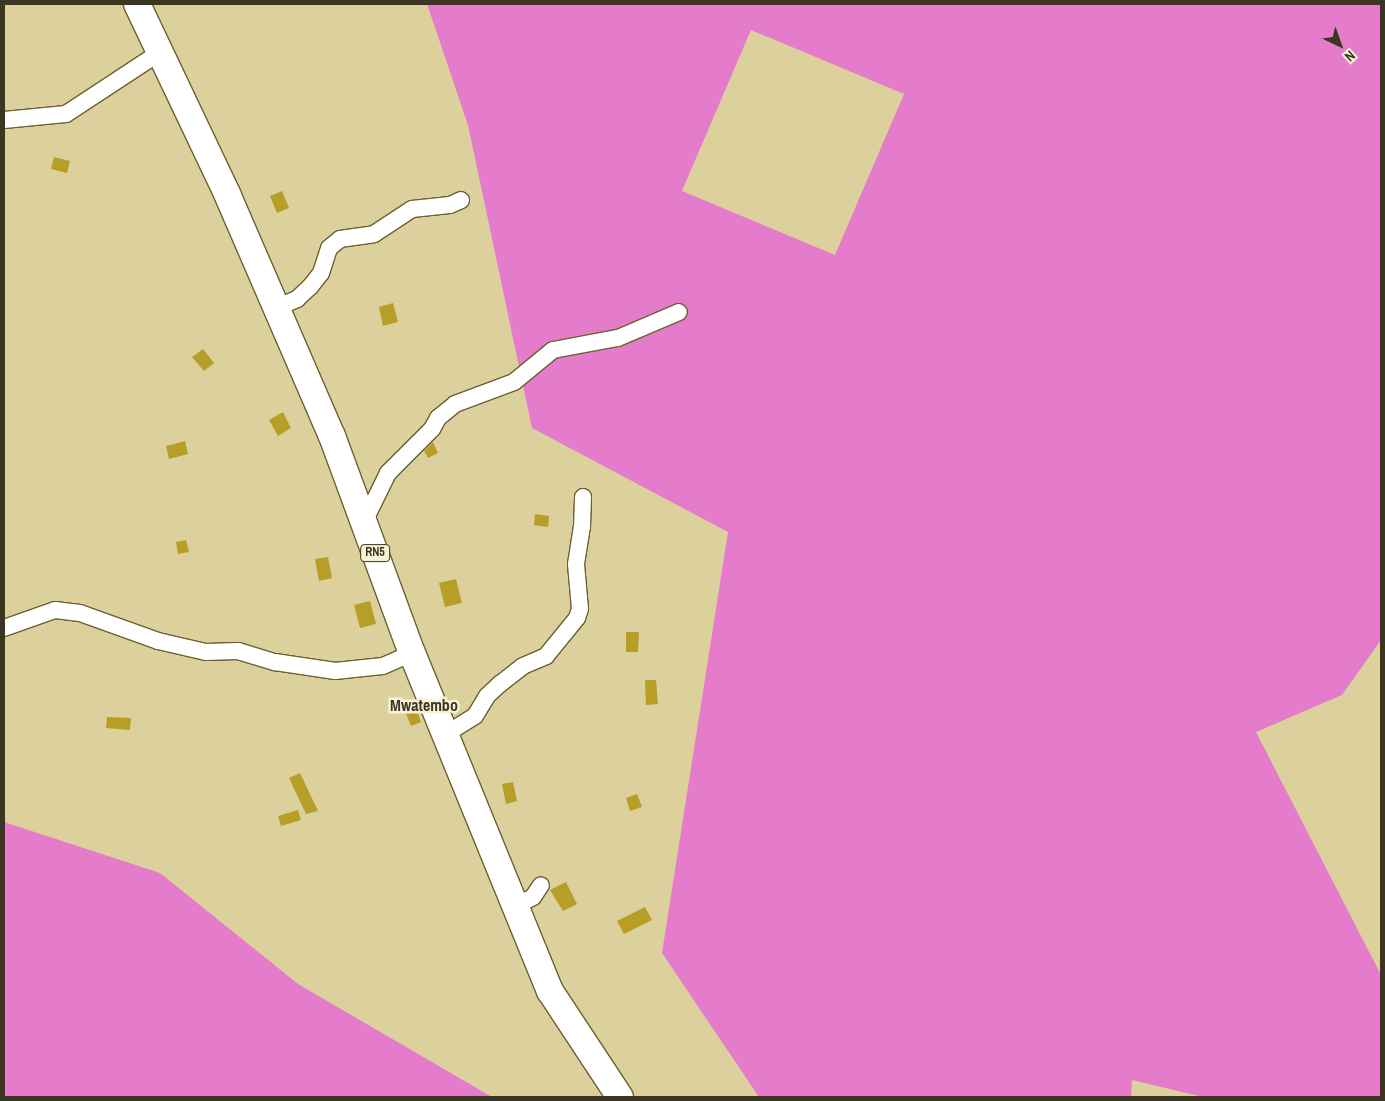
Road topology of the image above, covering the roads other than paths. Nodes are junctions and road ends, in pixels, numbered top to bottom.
1 (136, 4) edge
2 (159, 53) junction
3 (4, 120) edge
4 (461, 200) dead end
5 (275, 308) junction
6 (678, 312) dead end
7 (583, 497) dead end
8 (364, 522) junction
9 (4, 628) edge
10 (412, 653) junction
11 (446, 734) junction
12 (541, 885) dead end
13 (518, 905) junction
14 (614, 1094) edge

1 - 2 highway, RN5
2 - 3 street
2 - 5 highway, RN5
4 - 5 street
5 - 8 highway, RN5
6 - 8 street
7 - 11 street
8 - 10 highway, RN5
9 - 10 street
10 - 11 highway, RN5
11 - 13 highway, RN5
12 - 13 street
13 - 14 highway, RN5

